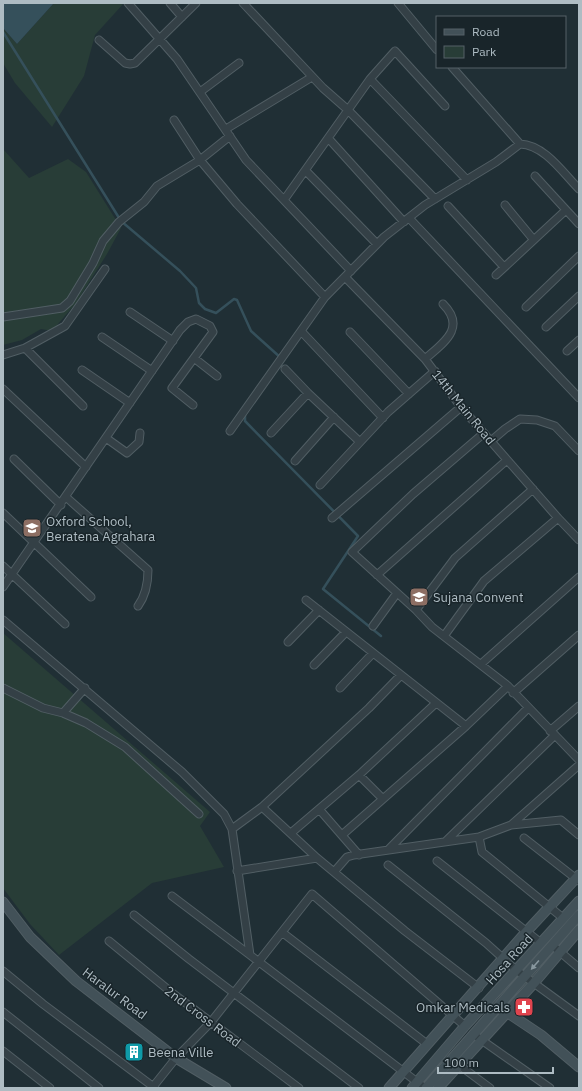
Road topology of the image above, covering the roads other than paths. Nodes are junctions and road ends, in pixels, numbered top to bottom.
1 (128, 3) edge
2 (170, 3) edge
3 (196, 3) edge
4 (243, 3) edge
5 (398, 3) edge
6 (182, 17) junction
7 (99, 40) dead end
8 (160, 40) junction
9 (436, 49) edge
10 (239, 63) dead end
11 (453, 68) edge
12 (312, 77) junction
13 (370, 79) junction
14 (200, 92) junction
15 (445, 106) dead end
16 (348, 110) junction
17 (174, 120) dead end
18 (226, 129) junction
19 (230, 136) junction
20 (329, 139) junction
21 (520, 144) junction
22 (200, 160) junction
23 (306, 171) junction
24 (534, 176) dead end
25 (467, 180) junction
26 (579, 189) edge
27 (435, 199) junction
28 (284, 200) junction
29 (505, 205) dead end
30 (448, 206) dead end
31 (566, 210) junction
32 (406, 220) junction
33 (579, 224) edge
34 (533, 239) junction
35 (377, 244) junction
36 (579, 256) edge
37 (504, 267) junction
38 (105, 269) dead end
39 (351, 271) junction
40 (496, 275) dead end
41 (345, 277) junction
42 (579, 296) edge
43 (325, 297) junction
44 (443, 304) dead end
45 (526, 307) dead end
46 (130, 312) dead end
47 (3, 317) edge
48 (546, 327) dead end
49 (301, 331) junction
50 (350, 332) dead end
51 (102, 337) dead end
52 (579, 340) edge
53 (173, 341) junction
54 (25, 348) junction
55 (567, 351) dead end
56 (3, 355) edge
57 (194, 358) junction
58 (424, 359) junction
59 (285, 369) dead end
60 (82, 370) dead end
61 (152, 371) junction
62 (435, 371) junction
63 (217, 376) dead end
64 (3, 388) edge
65 (308, 393) junction
66 (409, 394) junction
67 (579, 398) edge
68 (130, 403) junction
69 (193, 405) dead end
70 (83, 406) dead end
71 (461, 407) junction
72 (334, 417) junction
73 (383, 418) junction
74 (230, 431) dead end
75 (140, 433) dead end
76 (271, 433) dead end
77 (484, 433) junction
78 (106, 438) junction
79 (491, 441) junction
80 (360, 442) junction
81 (579, 451) edge
82 (14, 459) dead end
83 (507, 460) junction
84 (295, 461) dead end
85 (86, 467) junction
86 (320, 485) dead end
87 (533, 489) junction
88 (66, 497) junction
89 (61, 505) junction
90 (3, 513) edge
91 (332, 518) dead end
92 (558, 518) junction
93 (579, 540) edge
94 (34, 543) junction
95 (3, 566) edge
96 (12, 574) junction
97 (377, 575) junction
98 (579, 576) edge
99 (3, 587) edge
100 (397, 593) junction
101 (91, 597) dead end
102 (306, 600) dead end
103 (138, 606) dead end
104 (318, 610) junction
105 (416, 610) junction
106 (3, 620) edge
107 (65, 624) dead end
108 (372, 626) dead end
109 (346, 632) junction
110 (579, 635) edge
111 (444, 636) junction
112 (288, 642) dead end
113 (372, 653) junction
114 (481, 664) junction
115 (314, 665) dead end
116 (401, 675) junction
117 (508, 686) junction
118 (3, 688) edge
119 (85, 688) junction
120 (340, 688) dead end
121 (513, 693) junction
122 (436, 703) junction
123 (579, 706) edge
124 (528, 708) junction
125 (63, 713) junction
126 (466, 726) junction
127 (552, 733) junction
128 (579, 760) edge
129 (579, 765) edge
130 (358, 775) junction
131 (383, 799) junction
132 (262, 807) junction
133 (319, 809) junction
134 (199, 814) dead end
135 (511, 825) junction
136 (232, 829) junction
137 (291, 833) junction
138 (579, 835) edge
139 (342, 836) junction
140 (479, 837) junction
141 (524, 838) dead end
142 (445, 842) junction
143 (389, 849) junction
144 (359, 855) junction
145 (317, 858) junction
146 (437, 861) dead end
147 (388, 865) dead end
148 (237, 871) junction
149 (334, 872) junction
150 (578, 878) edge
151 (172, 896) dead end
152 (579, 901) edge
153 (3, 902) edge
154 (550, 906) junction
155 (579, 914) edge
156 (134, 915) dead end
157 (563, 918) junction
158 (527, 930) junction
159 (579, 930) edge
160 (282, 933) junction
161 (110, 941) dead end
162 (541, 942) junction
163 (552, 945) junction
164 (560, 952) junction
165 (250, 955) junction
166 (503, 959) junction
167 (259, 963) junction
168 (579, 968) edge
169 (516, 970) junction
170 (3, 971) edge
171 (525, 976) junction
172 (534, 983) junction
173 (479, 988) junction
174 (235, 993) junction
175 (498, 1006) junction
176 (3, 1012) edge
177 (507, 1012) junction
178 (454, 1016) junction
179 (579, 1016) edge
180 (211, 1022) junction
181 (465, 1026) junction
182 (473, 1034) junction
183 (482, 1041) junction
184 (427, 1044) junction
185 (3, 1051) edge
186 (176, 1058) junction
187 (452, 1059) junction
188 (460, 1065) junction
189 (579, 1067) edge
190 (404, 1070) junction
191 (415, 1085) edge
192 (50, 1088) edge
193 (99, 1088) edge
194 (153, 1088) edge
195 (226, 1088) edge
196 (299, 1088) edge
197 (359, 1088) edge
198 (390, 1088) edge
199 (426, 1088) edge
200 (438, 1088) edge
201 (490, 1088) edge
202 (550, 1088) edge

1 - 8 street
2 - 6 street
3 - 6 street
4 - 12 street
5 - 9 street
6 - 8 street
7 - 8 street
8 - 14 street
10 - 14 street
11 - 21 street
12 - 16 street
12 - 18 street
13 - 15 street
13 - 16 street
13 - 25 street
14 - 18 street
16 - 20 street
16 - 27 street
17 - 22 street
18 - 19 street
19 - 22 street
19 - 28 street
20 - 23 street
20 - 32 street
21 - 25 street
21 - 26 street
22 - 43 street
22 - 47 street
23 - 28 street
23 - 35 street
24 - 31 street
25 - 27 street
27 - 32 street
28 - 39 street
29 - 34 street
30 - 37 street
31 - 33 street
31 - 34 street
32 - 35 street
32 - 67 street
34 - 37 street
35 - 39 street
36 - 45 street
37 - 40 street
38 - 54 street
39 - 41 street
41 - 43 street
41 - 58 street, 14th Main Road
42 - 48 street
43 - 49 street
44 - 58 street
46 - 53 street
49 - 73 street
49 - 74 street
50 - 66 street
51 - 61 street
52 - 55 street
53 - 57 street
53 - 61 street
54 - 56 street
54 - 70 street
57 - 63 street
57 - 69 street
58 - 62 street, 14th Main Road
59 - 65 street
60 - 68 street
61 - 68 street
62 - 66 street
62 - 71 street, 14th Main Road
64 - 85 street
65 - 72 street
65 - 76 street
66 - 73 street
68 - 78 street
71 - 77 street, 14th Main Road
71 - 91 street
72 - 80 street
72 - 84 street
73 - 80 street
75 - 78 street
77 - 79 street, 14th Main Road
77 - 97 street
78 - 85 street
79 - 81 street
79 - 83 street, 14th Main Road
80 - 86 street
82 - 89 street
83 - 87 street, 14th Main Road
83 - 97 street
85 - 88 street
87 - 92 street, 14th Main Road
87 - 105 street
88 - 89 street
88 - 103 street
89 - 94 street
90 - 94 street
92 - 93 street, 14th Main Road
92 - 111 street
94 - 96 street
94 - 101 street
95 - 96 street
96 - 99 street
96 - 107 street
97 - 100 street
98 - 114 street
100 - 105 street
100 - 108 street
102 - 104 street
104 - 109 street
104 - 112 street
105 - 111 street
106 - 119 street
109 - 113 street
109 - 115 street
110 - 121 street
111 - 114 street
113 - 116 street
113 - 120 street
114 - 117 street
116 - 122 street
116 - 132 street
117 - 121 street
117 - 126 street
118 - 125 street
119 - 125 street
119 - 136 street
121 - 124 street
122 - 126 street
122 - 130 street
123 - 127 street
124 - 127 street
124 - 143 street
125 - 134 street
126 - 131 street
127 - 128 street
127 - 142 street
129 - 135 street
130 - 131 street
130 - 133 street
131 - 139 street
132 - 136 street
132 - 137 street
133 - 137 street
133 - 139 street
135 - 138 street
135 - 140 street
136 - 148 street
137 - 145 street
139 - 144 street
140 - 142 street
140 - 154 street
141 - 150 street
142 - 143 street
143 - 144 street
144 - 149 street
145 - 148 street
145 - 149 street
146 - 158 street
147 - 166 street
148 - 165 street
149 - 173 street
150 - 154 street
151 - 165 street
152 - 157 street, Hosa Road
153 - 186 street, Haralur Road
154 - 157 street
154 - 158 street
155 - 163 street, Hosa Road
156 - 174 street
157 - 162 street, Hosa Road
158 - 162 street
158 - 166 street
159 - 164 street
160 - 167 street
160 - 178 street
160 - 184 street
161 - 180 street, 2nd Cross Road
162 - 169 street, Hosa Road
163 - 164 street
163 -> 171 street, Hosa Road
164 - 168 street
164 - 172 street
165 - 167 street
166 - 169 street
166 - 173 street
167 - 174 street
167 - 190 street
169 - 171 street
169 - 181 street, Hosa Road
170 - 194 street
171 - 172 street
171 - 175 street, Hosa Road
172 - 177 street
172 - 179 street
173 - 178 street
174 - 180 street
174 - 197 street
175 - 177 street
175 - 182 street, Hosa Road
176 - 193 street
177 - 183 street
177 - 189 street
178 - 181 street
178 - 184 street
180 - 186 street
180 - 196 street, 2nd Cross Road
181 - 191 street, Hosa Road
182 - 183 street
182 - 187 street, Hosa Road
183 - 188 street
183 - 202 street
184 - 190 street
185 - 192 street
186 - 194 street
186 - 195 street, Haralur Road
187 - 188 street
187 - 199 street, Hosa Road
188 - 200 street
188 - 201 street
190 - 191 street
190 - 198 street
191 - 199 street

